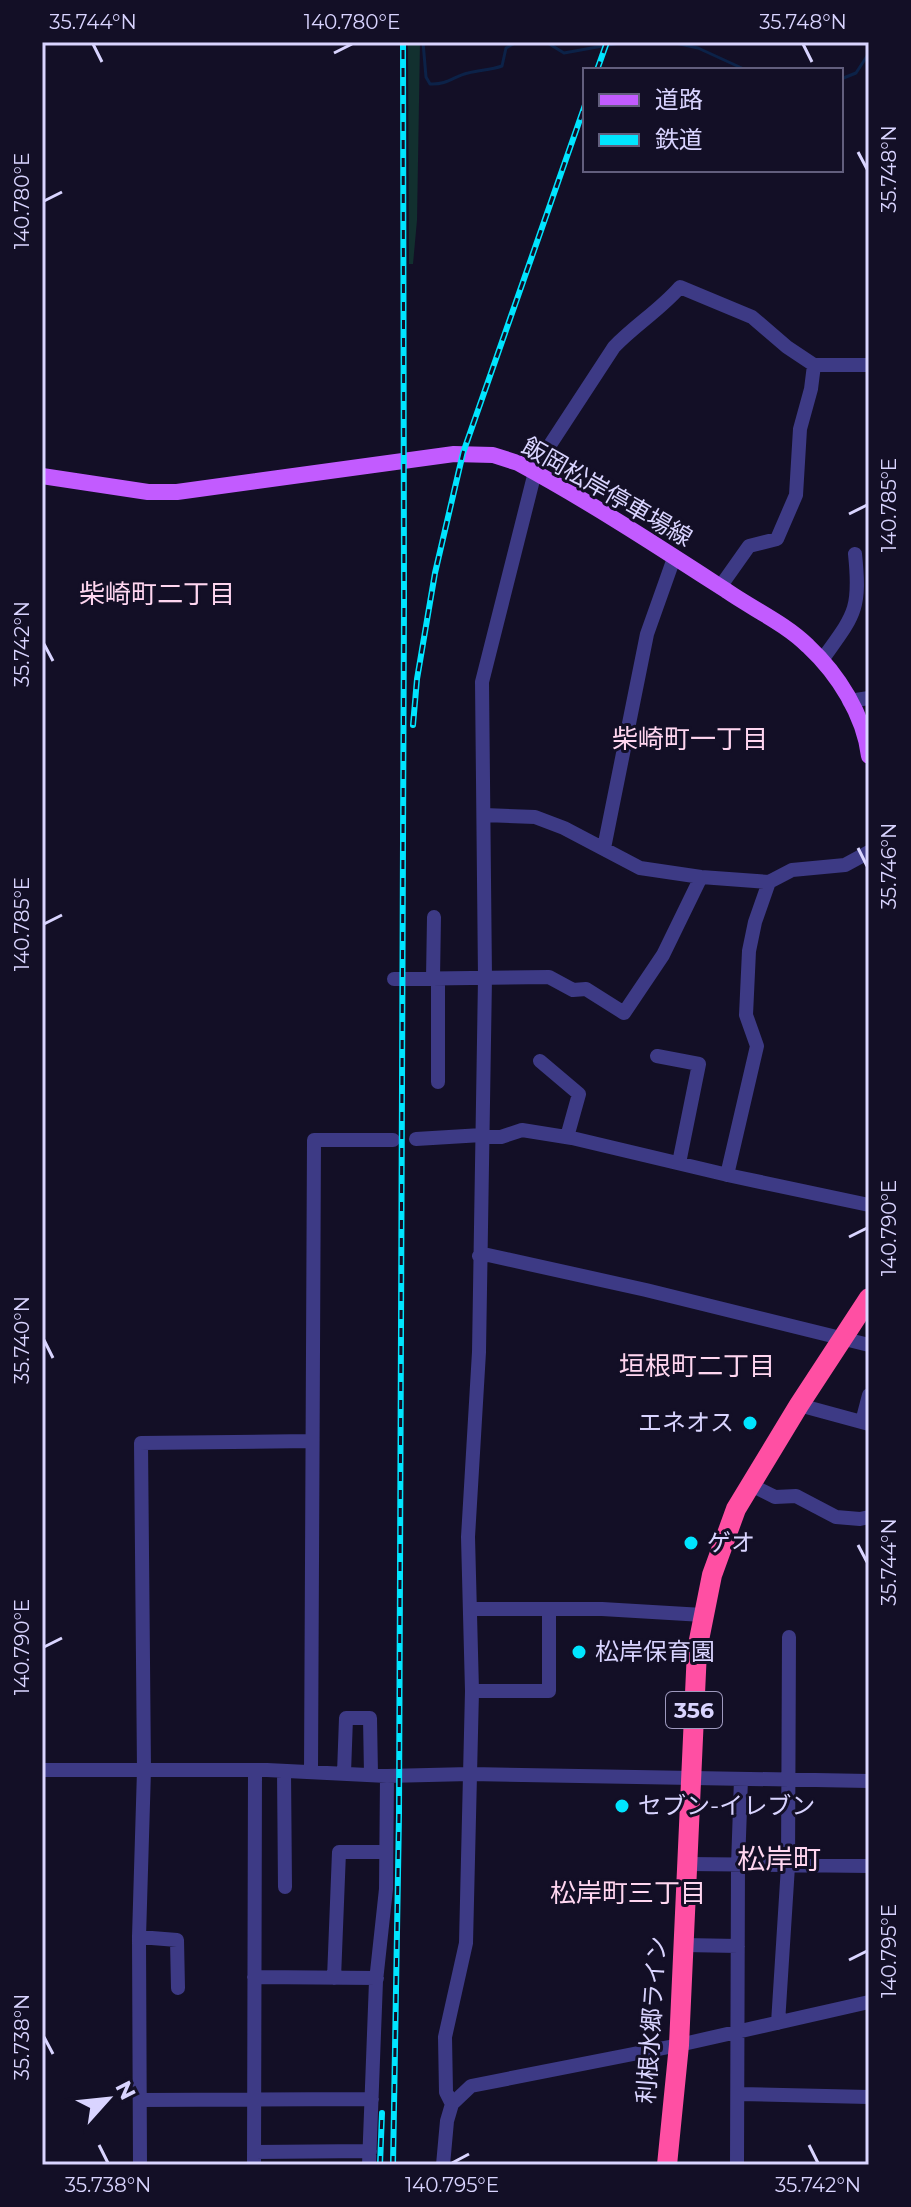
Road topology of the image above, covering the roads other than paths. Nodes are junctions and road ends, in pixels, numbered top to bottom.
1 (814, 365) junction
2 (869, 365) edge
3 (535, 472) junction
4 (42, 476) edge
5 (855, 554) dead end
6 (674, 558) junction
7 (720, 587) junction
8 (822, 660) junction
9 (869, 698) edge
10 (849, 701) junction
11 (869, 756) edge
12 (484, 815) junction
13 (604, 848) junction
14 (869, 852) edge
15 (701, 877) junction
16 (769, 882) junction
17 (434, 917) dead end
18 (435, 978) junction
19 (485, 978) junction
20 (394, 979) dead end
21 (657, 1056) dead end
22 (540, 1061) dead end
23 (438, 1082) dead end
24 (482, 1136) junction
25 (567, 1137) junction
26 (416, 1139) dead end
27 (393, 1140) dead end
28 (679, 1163) junction
29 (727, 1175) junction
30 (869, 1205) edge
31 (479, 1256) junction
32 (869, 1298) edge
33 (842, 1339) junction
34 (869, 1345) edge
35 (869, 1395) edge
36 (799, 1405) junction
37 (866, 1423) edge
38 (311, 1441) junction
39 (749, 1484) junction
40 (869, 1517) edge
41 (470, 1609) junction
42 (549, 1609) junction
43 (703, 1615) junction
44 (789, 1637) dead end
45 (472, 1691) junction
46 (42, 1770) edge
47 (144, 1770) junction
48 (255, 1770) junction
49 (284, 1771) junction
50 (311, 1772) junction
51 (344, 1773) junction
52 (371, 1774) junction
53 (470, 1774) junction
54 (387, 1776) junction
55 (691, 1777) junction
56 (741, 1779) junction
57 (789, 1781) junction
58 (869, 1781) edge
59 (386, 1852) junction
60 (687, 1864) junction
61 (738, 1865) junction
62 (788, 1866) junction
63 (869, 1866) edge
64 (285, 1887) dead end
65 (139, 1937) junction
66 (684, 1945) junction
67 (738, 1946) junction
68 (254, 1977) junction
69 (334, 1978) junction
70 (377, 1978) junction
71 (178, 1988) dead end
72 (869, 2002) edge
73 (778, 2023) junction
74 (736, 2032) junction
75 (679, 2045) junction
76 (738, 2094) junction
77 (869, 2097) edge
78 (372, 2099) junction
79 (140, 2100) junction
80 (254, 2100) junction
81 (452, 2104) junction
82 (370, 2158) edge
83 (254, 2159) edge
84 (140, 2165) edge
85 (443, 2165) edge
86 (667, 2165) edge
87 (737, 2165) edge

1 - 2 street
1 - 3 street
1 - 7 street
3 - 4 main road, 飯岡松岸停車場線
3 - 6 main road, 飯岡松岸停車場線
3 - 12 street
5 - 8 street
6 - 7 main road, 飯岡松岸停車場線
6 - 13 street
7 - 8 main road, 飯岡松岸停車場線
8 - 10 main road, 飯岡松岸停車場線
9 - 10 street
10 - 11 main road, 飯岡松岸停車場線
12 - 13 street
12 - 19 street
13 - 15 street
14 - 16 street
15 - 16 street
15 - 19 street
16 - 29 street
17 - 18 street
18 - 19 street
18 - 20 street
18 - 23 street
19 - 24 street
21 - 28 street
22 - 25 street
24 - 25 street
24 - 26 street
24 - 31 street
25 - 28 street
27 - 38 street
28 - 29 street
29 - 30 street
31 - 33 street
31 - 41 street
32 - 33 highway, 利根水郷ライン / 356
33 - 34 street
33 - 36 highway, 利根水郷ライン / 356
35 - 37 street
36 - 37 street
36 - 39 highway, 利根水郷ライン / 356
38 - 47 street
38 - 50 street
39 - 40 street
39 - 43 highway, 利根水郷ライン / 356
41 - 42 street
41 - 45 street
42 - 43 street
42 - 45 street
43 - 55 highway, 利根水郷ライン / 356
44 - 57 street
45 - 53 street
46 - 47 street
47 - 48 street
47 - 65 street
48 - 49 street
48 - 68 street
49 - 50 street
49 - 64 street
50 - 51 street
51 - 52 street
51 - 52 street
52 - 54 street
53 - 54 street
53 - 55 street
53 - 81 street
54 - 59 street
55 - 56 street
55 - 60 highway, 利根水郷ライン / 356
56 - 57 street
56 - 61 street
57 - 58 street
57 - 62 street
59 - 69 street
59 - 70 street
60 - 61 street
60 - 66 highway, 利根水郷ライン / 356
61 - 62 street
61 - 67 street
62 - 63 street
62 - 73 street
65 - 71 street
65 - 79 street
66 - 67 street
66 - 75 highway, 利根水郷ライン / 356
67 - 74 street
68 - 69 street
68 - 80 street
69 - 70 street
70 - 78 street
72 - 73 street
73 - 74 street
74 - 75 street
74 - 76 street
75 - 81 street
75 - 86 highway, 利根水郷ライン / 356
76 - 77 street
76 - 87 street
78 - 80 street
78 - 82 street
79 - 80 street
79 - 84 street
80 - 83 street
81 - 85 street
82 - 83 street

